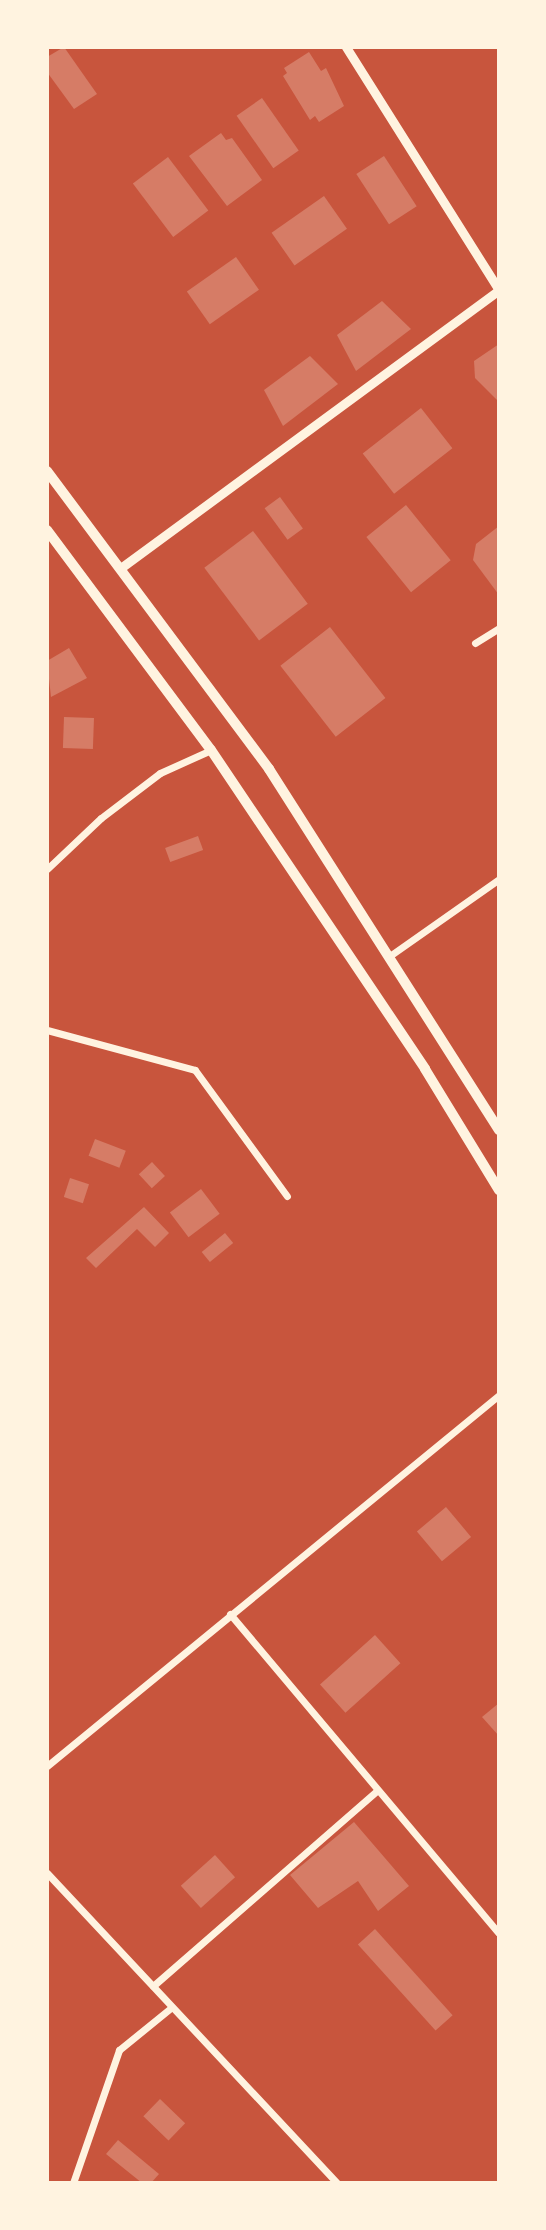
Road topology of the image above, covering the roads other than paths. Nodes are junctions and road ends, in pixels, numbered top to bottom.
1 (346, 47) edge
2 (499, 290) edge
3 (47, 471) edge
4 (47, 530) edge
5 (122, 567) junction
6 (499, 628) edge
7 (475, 643) dead end
8 (211, 750) junction
9 (47, 869) edge
10 (499, 879) edge
11 (391, 956) junction
12 (47, 1030) edge
13 (499, 1130) edge
14 (499, 1190) edge
15 (287, 1196) dead end
16 (499, 1395) edge
17 (230, 1614) junction
18 (47, 1766) edge
19 (378, 1790) junction
20 (47, 1873) edge
21 (499, 1933) edge
22 (153, 1986) junction
23 (172, 2007) junction
24 (73, 2183) edge
25 (337, 2183) edge

1 - 2 street
2 - 5 street
3 - 5 main road
4 - 8 main road
5 - 11 main road
6 - 7 street
8 - 9 street
8 - 14 main road
10 - 11 street
11 - 13 main road
12 - 15 street
16 - 17 street
17 - 18 street
17 - 19 street
19 - 21 street
19 - 22 street
20 - 22 street
22 - 23 street
23 - 24 street
23 - 25 street

